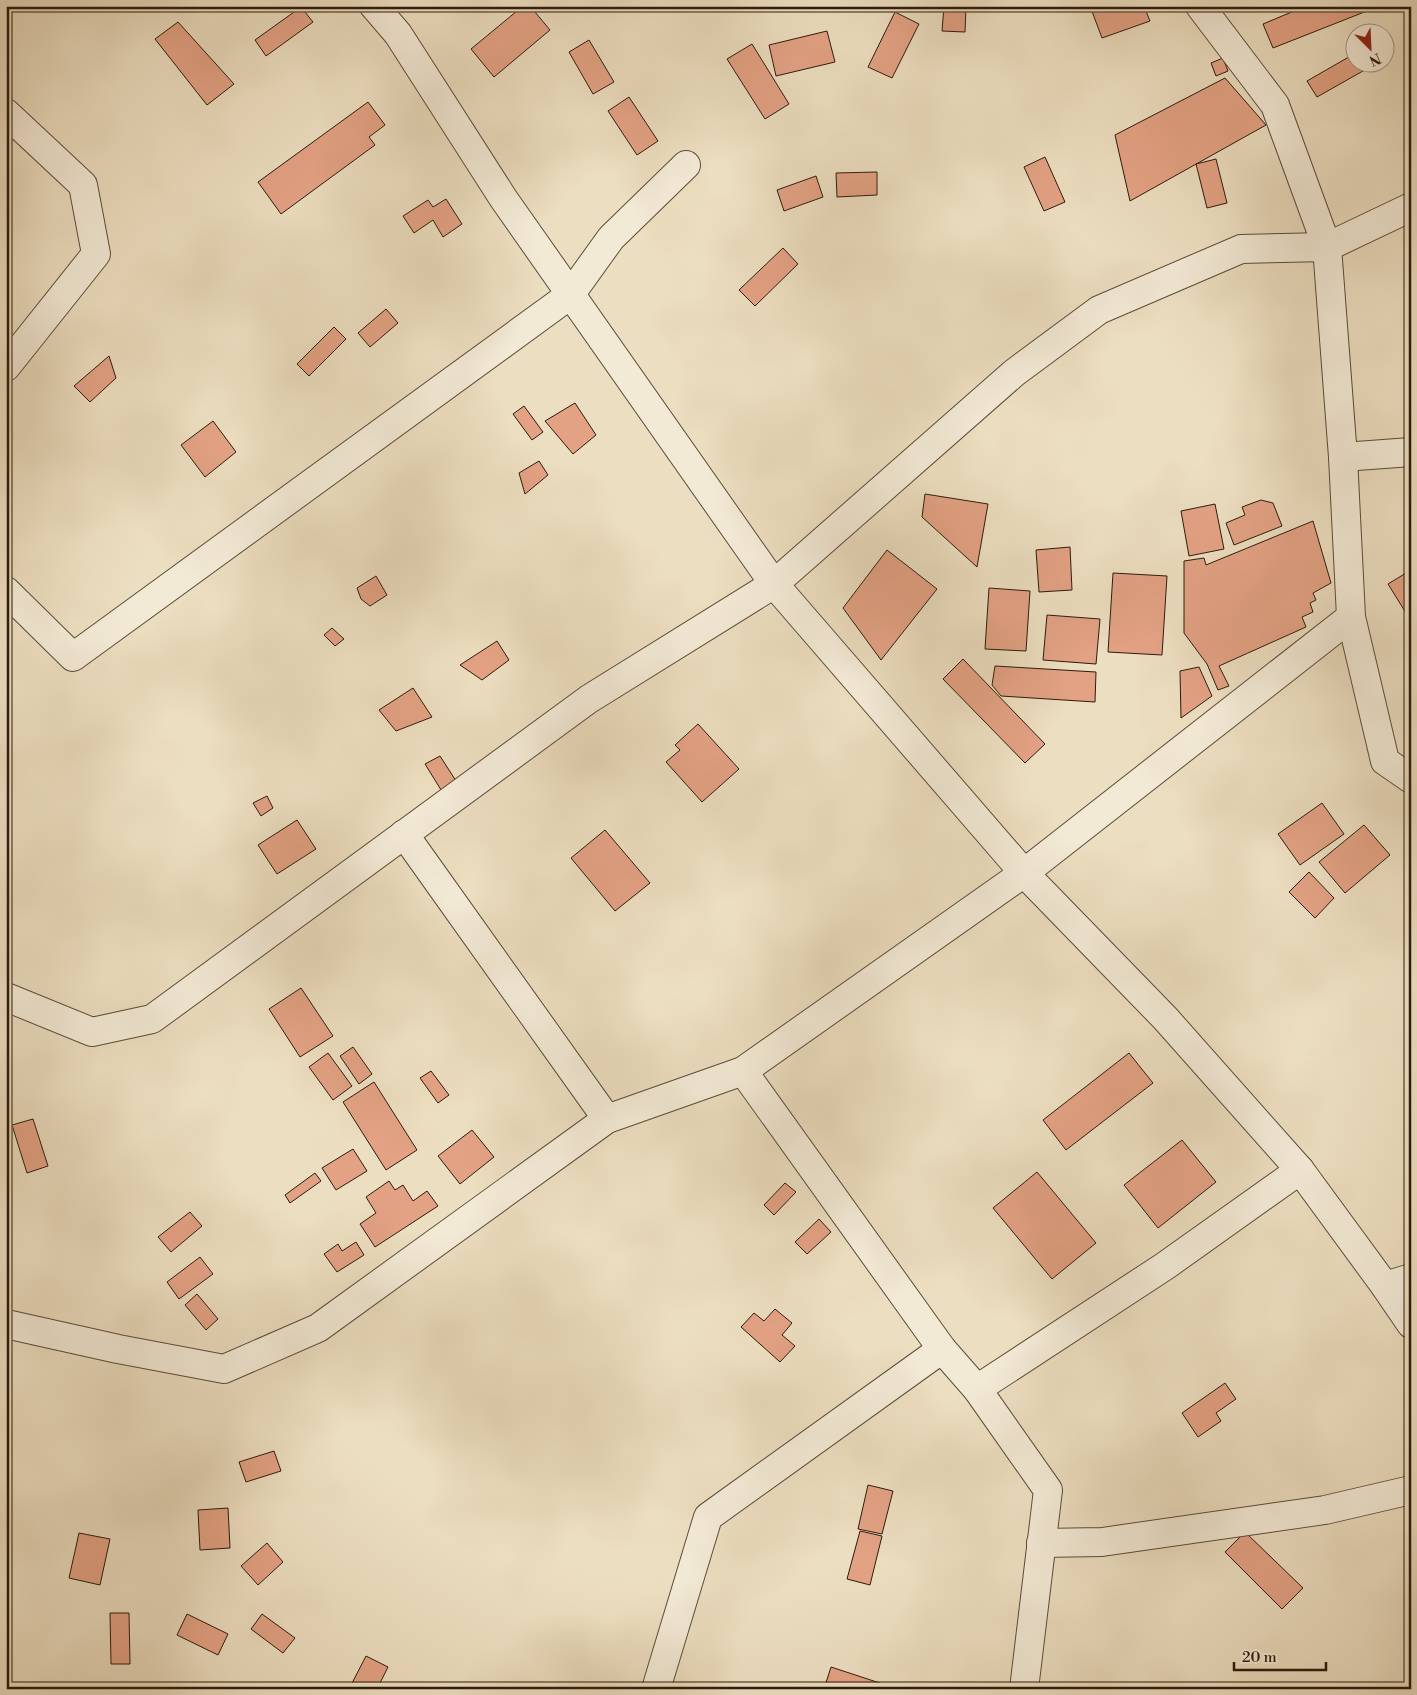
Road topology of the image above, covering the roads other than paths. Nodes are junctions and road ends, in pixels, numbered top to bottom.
1 (374, 6) edge
2 (1200, 6) edge
3 (6, 113) edge
4 (686, 165) dead end
5 (1411, 206) edge
6 (1327, 247) junction
7 (570, 295) junction
8 (6, 367) edge
9 (1411, 452) edge
10 (1343, 457) junction
11 (774, 584) junction
12 (6, 591) edge
13 (1351, 617) junction
14 (1411, 778) edge
15 (404, 834) junction
16 (1024, 873) junction
17 (6, 998) edge
18 (743, 1071) junction
19 (607, 1119) junction
20 (1300, 1170) junction
21 (1411, 1278) edge
22 (1385, 1286) junction
23 (6, 1324) edge
24 (1411, 1324) edge
25 (942, 1349) junction
26 (977, 1389) junction
27 (1411, 1490) edge
28 (1041, 1543) junction
29 (656, 1689) edge
30 (1024, 1689) edge

1 - 7 street
2 - 6 street
3 - 8 street
4 - 7 street
5 - 6 street
6 - 10 street
6 - 11 street
7 - 11 street
7 - 12 street
9 - 10 street
10 - 13 street
11 - 15 street
11 - 16 street
13 - 14 street
13 - 16 street
15 - 17 street
15 - 19 street
16 - 18 street
16 - 20 street
18 - 19 street
18 - 25 street
19 - 23 street
20 - 22 street
20 - 26 street
21 - 22 street
22 - 24 street
25 - 26 street
25 - 29 street
26 - 28 street
27 - 28 street
28 - 30 street

